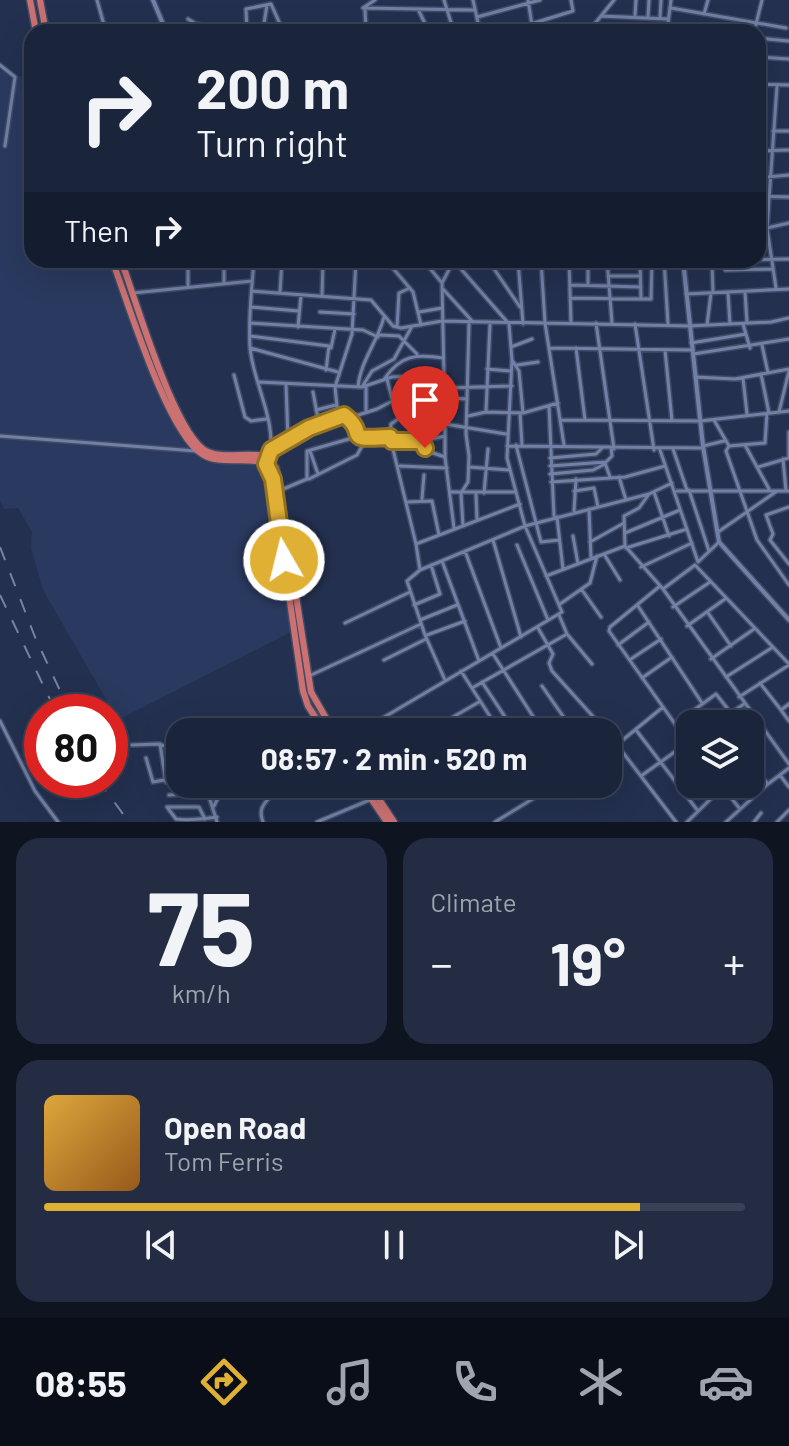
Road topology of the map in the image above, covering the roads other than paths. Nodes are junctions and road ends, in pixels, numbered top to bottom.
1 (30, 0) edge
2 (40, 0) edge
3 (97, 0) edge
4 (153, 0) edge
5 (375, 0) edge
6 (420, 0) edge
7 (444, 0) edge
8 (473, 0) edge
9 (540, 0) edge
10 (571, 0) edge
11 (614, 0) edge
12 (636, 0) edge
13 (649, 0) edge
14 (661, 0) edge
15 (671, 0) edge
16 (708, 0) edge
17 (762, 0) edge
18 (529, 2) edge
19 (267, 5) junction
20 (365, 8) junction
21 (671, 8) junction
22 (421, 9) junction
23 (447, 10) junction
24 (475, 10) junction
25 (704, 14) junction
26 (601, 16) junction
27 (477, 17) junction
28 (635, 18) junction
29 (648, 18) junction
30 (660, 18) junction
31 (188, 19) dead end
32 (668, 19) junction
33 (756, 22) junction
34 (533, 23) junction
35 (34, 24) edge
36 (44, 24) edge
37 (104, 24) edge
38 (163, 24) edge
39 (204, 24) edge
40 (247, 24) edge
41 (264, 24) edge
42 (280, 24) edge
43 (366, 24) edge
44 (426, 24) edge
45 (451, 24) edge
46 (478, 24) edge
47 (529, 24) edge
48 (595, 24) edge
49 (668, 24) edge
50 (786, 28) dead end
51 (766, 39) edge
52 (789, 41) edge
53 (766, 58) edge
54 (789, 59) edge
55 (0, 65) edge
56 (766, 85) edge
57 (789, 85) edge
58 (777, 86) junction
59 (773, 131) junction
60 (789, 131) edge
61 (5, 146) dead end
62 (789, 150) edge
63 (766, 151) edge
64 (771, 151) junction
65 (789, 175) edge
66 (766, 177) edge
67 (773, 177) junction
68 (766, 197) edge
69 (771, 197) junction
70 (789, 197) edge
71 (768, 218) joint
72 (789, 223) edge
73 (767, 228) junction
74 (789, 259) edge
75 (766, 260) edge
76 (772, 260) junction
77 (115, 268) edge
78 (124, 268) edge
79 (188, 268) edge
80 (224, 268) edge
81 (253, 268) edge
82 (282, 268) edge
83 (323, 268) edge
84 (356, 268) edge
85 (393, 268) edge
86 (430, 268) edge
87 (450, 268) edge
88 (460, 268) edge
89 (493, 268) edge
90 (519, 268) edge
91 (542, 268) edge
92 (569, 268) edge
93 (588, 268) edge
94 (608, 268) edge
95 (640, 268) edge
96 (652, 268) edge
97 (665, 268) edge
98 (684, 268) edge
99 (712, 268) edge
100 (724, 268) edge
101 (773, 269) junction
102 (608, 276) junction
103 (640, 276) junction
104 (252, 281) junction
105 (224, 283) junction
106 (442, 283) junction
107 (188, 285) junction
108 (570, 285) junction
109 (588, 285) junction
110 (608, 285) junction
111 (641, 287) junction
112 (410, 288) junction
113 (443, 289) junction
114 (776, 289) junction
115 (789, 289) edge
116 (252, 291) junction
117 (745, 292) junction
118 (133, 293) junction
119 (280, 293) junction
120 (712, 293) junction
121 (728, 293) junction
122 (686, 294) junction
123 (301, 295) junction
124 (322, 297) junction
125 (570, 298) junction
126 (609, 298) junction
127 (354, 299) junction
128 (641, 299) junction
129 (251, 307) junction
130 (442, 308) junction
131 (522, 310) junction
132 (299, 311) junction
133 (320, 312) dead end
134 (419, 312) junction
135 (354, 314) junction
136 (384, 317) junction
137 (789, 318) edge
138 (442, 321) junction
139 (250, 323) junction
140 (472, 323) junction
141 (545, 323) junction
142 (571, 323) junction
143 (596, 323) junction
144 (612, 323) junction
145 (490, 324) junction
146 (509, 324) junction
147 (523, 324) junction
148 (635, 324) junction
149 (730, 324) junction
150 (745, 324) junction
151 (669, 325) junction
152 (707, 325) junction
153 (421, 326) junction
154 (689, 326) junction
155 (298, 327) junction
156 (397, 327) junction
157 (411, 328) junction
158 (335, 329) junction
159 (353, 329) junction
160 (746, 334) junction
161 (250, 336) junction
162 (379, 336) junction
163 (532, 339) dead end
164 (789, 339) edge
165 (404, 341) junction
166 (691, 343) junction
167 (762, 345) junction
168 (511, 347) junction
169 (250, 348) junction
170 (331, 348) junction
171 (549, 348) junction
172 (576, 348) junction
173 (600, 348) junction
174 (750, 348) junction
175 (637, 350) junction
176 (665, 350) junction
177 (692, 352) junction
178 (417, 354) junction
179 (443, 358) junction
180 (512, 360) junction
181 (538, 362) dead end
182 (517, 365) junction
183 (487, 369) junction
184 (326, 370) junction
185 (789, 370) edge
186 (512, 371) junction
187 (338, 372) junction
188 (768, 373) junction
189 (761, 374) junction
190 (234, 375) dead end
191 (444, 375) junction
192 (695, 377) junction
193 (386, 378) junction
194 (743, 378) junction
195 (259, 382) junction
196 (286, 384) junction
197 (512, 386) junction
198 (335, 387) junction
199 (362, 387) junction
200 (469, 387) junction
201 (486, 387) junction
202 (445, 388) junction
203 (313, 392) dead end
204 (446, 397) junction
205 (392, 399) junction
206 (468, 399) junction
207 (558, 403) junction
208 (337, 405) junction
209 (549, 406) junction
210 (316, 410) junction
211 (789, 411) edge
212 (366, 412) junction
213 (486, 412) junction
214 (779, 412) junction
215 (521, 413) junction
216 (768, 413) junction
217 (510, 414) junction
218 (338, 416) junction
219 (468, 416) junction
220 (747, 416) junction
221 (349, 418) junction
222 (266, 419) junction
223 (398, 419) dead end
224 (560, 420) junction
225 (585, 420) junction
226 (611, 420) junction
227 (649, 420) junction
228 (714, 420) junction
229 (672, 421) junction
230 (700, 421) junction
231 (319, 424) junction
232 (445, 424) junction
233 (467, 428) junction
234 (789, 432) edge
235 (507, 434) junction
236 (0, 436) edge
237 (445, 436) junction
238 (356, 437) junction
239 (366, 439) junction
240 (391, 439) junction
241 (288, 440) junction
242 (422, 441) junction
243 (724, 441) junction
244 (516, 445) junction
245 (522, 445) junction
246 (550, 445) junction
247 (564, 445) junction
248 (745, 445) junction
249 (507, 446) junction
250 (729, 446) junction
251 (703, 447) junction
252 (602, 448) junction
253 (612, 448) junction
254 (488, 449) dead end
255 (673, 449) junction
256 (271, 450) junction
257 (310, 450) junction
258 (654, 450) junction
259 (660, 450) junction
260 (198, 451) junction
261 (445, 457) junction
262 (550, 458) junction
263 (787, 458) edge
264 (268, 462) junction
265 (606, 463) junction
266 (400, 466) junction
267 (550, 466) junction
268 (666, 466) junction
269 (469, 467) junction
270 (447, 468) junction
271 (757, 468) junction
272 (486, 470) junction
273 (510, 470) junction
274 (318, 474) junction
275 (550, 474) junction
276 (424, 475) dead end
277 (610, 477) junction
278 (619, 477) junction
279 (307, 479) junction
280 (576, 479) junction
281 (551, 482) junction
282 (672, 483) junction
283 (712, 488) junction
284 (788, 488) edge
285 (740, 489) junction
286 (769, 489) junction
287 (280, 490) junction
288 (688, 490) junction
289 (779, 490) junction
290 (574, 491) junction
291 (675, 491) junction
292 (450, 492) junction
293 (516, 492) junction
294 (461, 493) junction
295 (652, 493) junction
296 (476, 494) junction
297 (483, 494) junction
298 (422, 500) junction
299 (626, 500) junction
300 (761, 501) junction
301 (408, 502) junction
302 (520, 504) junction
303 (598, 507) junction
304 (789, 507) edge
305 (589, 509) junction
306 (681, 510) junction
307 (574, 512) junction
308 (745, 512) junction
309 (768, 512) junction
310 (555, 516) junction
311 (662, 518) junction
312 (477, 520) junction
313 (536, 522) junction
314 (624, 523) junction
315 (463, 526) junction
316 (525, 526) junction
317 (454, 529) junction
318 (687, 529) junction
319 (718, 532) junction
320 (625, 533) junction
321 (439, 535) junction
322 (573, 536) dead end
323 (669, 536) junction
324 (493, 539) junction
325 (559, 540) junction
326 (590, 542) junction
327 (719, 542) junction
328 (692, 543) junction
329 (416, 544) junction
330 (517, 545) dead end
331 (625, 547) junction
332 (465, 551) junction
333 (710, 552) junction
334 (604, 554) junction
335 (597, 556) junction
336 (591, 559) junction
337 (442, 561) junction
338 (789, 563) edge
339 (578, 564) junction
340 (697, 564) junction
341 (431, 565) junction
342 (641, 567) junction
343 (563, 569) junction
344 (420, 570) junction
345 (779, 572) junction
346 (546, 576) junction
347 (787, 578) edge
348 (620, 580) dead end
349 (710, 582) junction
350 (789, 585) edge
351 (662, 588) junction
352 (581, 590) junction
353 (410, 592) junction
354 (725, 599) junction
355 (414, 605) junction
356 (459, 605) junction
357 (559, 605) junction
358 (637, 605) junction
359 (673, 607) junction
360 (708, 612) junction
361 (558, 614) junction
362 (601, 617) dead end
363 (548, 620) junction
364 (789, 620) edge
365 (465, 621) junction
366 (420, 622) junction
367 (649, 622) junction
368 (345, 623) dead end
369 (687, 626) junction
370 (537, 627) junction
371 (755, 628) junction
372 (567, 634) junction
373 (426, 637) junction
374 (521, 637) junction
375 (661, 639) junction
376 (548, 645) junction
377 (618, 645) junction
378 (731, 646) junction
379 (773, 647) junction
380 (501, 648) junction
381 (493, 653) junction
382 (672, 657) junction
383 (711, 659) junction
384 (384, 660) dead end
385 (629, 660) junction
386 (479, 661) junction
387 (592, 664) dead end
388 (789, 664) edge
389 (503, 669) junction
390 (461, 671) junction
391 (309, 676) junction
392 (642, 678) junction
393 (725, 678) junction
394 (445, 680) junction
395 (482, 682) junction
396 (760, 683) junction
397 (542, 686) dead end
398 (472, 688) junction
399 (739, 697) junction
400 (480, 701) junction
401 (702, 703) junction
402 (744, 704) junction
403 (789, 704) edge
404 (663, 707) junction
405 (729, 710) edge
406 (735, 710) edge
407 (781, 710) junction
408 (316, 718) edge
409 (325, 718) edge
410 (382, 718) edge
411 (451, 718) edge
412 (491, 718) edge
413 (506, 718) edge
414 (534, 718) edge
415 (564, 718) edge
416 (595, 718) edge
417 (0, 721) edge
418 (789, 721) edge
419 (675, 724) joint
420 (636, 730) junction
421 (622, 743) edge
422 (160, 744) junction
423 (132, 745) dead end
424 (166, 746) edge
425 (622, 750) edge
426 (676, 752) edge
427 (146, 758) dead end
428 (660, 762) junction
429 (789, 766) edge
430 (780, 775) junction
431 (641, 776) junction
432 (764, 778) edge
433 (166, 782) joint
434 (769, 783) junction
435 (789, 787) edge
436 (208, 798) edge
437 (218, 798) edge
438 (267, 798) edge
439 (376, 798) edge
440 (531, 798) edge
441 (710, 798) edge
442 (733, 798) edge
443 (372, 799) joint
444 (214, 806) junction
445 (382, 809) junction
446 (741, 809) junction
447 (789, 810) edge
448 (698, 811) junction
449 (761, 813) dead end
450 (205, 819) junction
451 (217, 819) edge
452 (177, 821) edge
453 (197, 821) edge
454 (58, 822) edge
455 (263, 822) edge
456 (317, 822) edge
457 (387, 822) edge
458 (394, 822) edge
459 (495, 822) edge
460 (676, 822) edge
461 (687, 822) edge
462 (726, 822) edge
463 (754, 822) edge
464 (777, 822) edge

1 - 35 highway
2 - 36 highway
3 - 37 street
4 - 38 street
5 - 20 street
6 - 22 street
7 - 23 street
8 - 24 street
9 - 18 street
10 - 34 street
11 - 26 street
12 - 28 street
13 - 29 street
14 - 30 street
15 - 21 street
16 - 25 street
17 - 33 street
18 - 27 street
18 - 34 street
19 - 40 street
19 - 41 street
19 - 42 street
20 - 22 street
20 - 43 street
21 - 25 street
21 - 32 street
22 - 23 street
22 - 44 street
23 - 24 street
23 - 45 street
24 - 27 street
25 - 33 street
26 - 28 street
26 - 48 street
27 - 46 street
28 - 29 street
29 - 30 street
30 - 32 street
31 - 39 street
32 - 49 street
33 - 50 street
34 - 47 street
51 - 52 street
53 - 54 street
55 - 61 street
56 - 58 street
57 - 58 street
58 - 59 street
59 - 60 street
59 - 64 street
62 - 64 street
63 - 64 street
64 - 67 street
65 - 67 street
66 - 67 street
67 - 69 street
68 - 69 street
69 - 70 street
69 - 71 street
71 - 73 street
72 - 73 street
73 - 76 street
74 - 76 street
75 - 76 street
76 - 101 street
77 - 260 highway
78 - 118 highway
79 - 107 street
80 - 105 street
81 - 104 street
82 - 119 street
83 - 124 street
84 - 127 street
85 - 112 street
86 - 106 street
87 - 106 street
88 - 146 street
89 - 131 street
90 - 131 street
91 - 141 street
92 - 108 street
93 - 109 street
94 - 102 street
95 - 103 street
96 - 128 street
97 - 151 street
98 - 122 street
99 - 120 street
100 - 101 street
101 - 114 street
102 - 103 street
102 - 110 street
103 - 111 street
104 - 105 street
104 - 116 street
105 - 107 street
106 - 113 street
107 - 118 street
108 - 109 street
108 - 125 street
109 - 110 street
110 - 111 street
110 - 126 street
111 - 128 street
112 - 134 street
112 - 156 street
113 - 130 street
113 - 140 street
114 - 115 street
114 - 117 street
116 - 119 street
116 - 129 street
117 - 121 street
117 - 150 street
118 - 264 highway
119 - 123 street
120 - 121 street
120 - 122 street
120 - 152 street
121 - 149 street
122 - 154 street
123 - 124 street
123 - 132 street
124 - 127 street
125 - 126 street
125 - 142 street
126 - 128 street
126 - 144 street
127 - 135 street
127 - 136 street
129 - 132 street
129 - 139 street
130 - 134 street
130 - 138 street
131 - 147 street
132 - 155 street
133 - 135 street
134 - 153 street
135 - 159 street
136 - 156 street
136 - 162 street
137 - 150 street
138 - 140 street
138 - 153 street
138 - 179 street
139 - 155 street
139 - 161 street
140 - 145 street
140 - 200 street
141 - 142 street
141 - 147 street
141 - 171 street
142 - 143 street
143 - 144 street
143 - 173 street
144 - 148 street
145 - 146 street
145 - 183 street
146 - 147 street
146 - 168 street
148 - 151 street
148 - 175 street
149 - 150 street
149 - 152 street
150 - 160 street
151 - 154 street
152 - 154 street
153 - 157 street
154 - 166 street
155 - 158 street
156 - 157 street
157 - 165 street
158 - 159 street
158 - 170 street
159 - 162 street
159 - 187 street
160 - 166 street
160 - 174 street
161 - 169 street
161 - 170 street
162 - 165 street
162 - 199 street
163 - 168 street
164 - 167 street
165 - 178 street
165 - 199 street
166 - 177 street
167 - 174 street
167 - 188 street
168 - 180 street
169 - 184 street
169 - 195 street
170 - 184 street
171 - 172 street
171 - 207 street
172 - 173 street
172 - 225 street
173 - 175 street
173 - 226 street
174 - 177 street
175 - 176 street
175 - 227 street
176 - 177 street
176 - 229 street
177 - 192 street
178 - 179 street
178 - 193 street
179 - 191 street
180 - 182 street
180 - 186 street
181 - 182 street
182 - 215 street
183 - 186 street
183 - 201 street
184 - 187 street
185 - 188 street
185 - 214 street
186 - 197 street
187 - 198 street
188 - 189 street
189 - 194 street
189 - 216 street
190 - 222 street
191 - 193 street
191 - 202 street
192 - 194 street
192 - 230 street
193 - 199 street
193 - 205 street
194 - 220 street
195 - 196 street
195 - 222 street
196 - 198 street
196 - 241 street
197 - 201 street
197 - 217 street
198 - 199 street
198 - 208 street
199 - 212 street
200 - 201 street
200 - 202 street
200 - 206 street
201 - 213 street
202 - 204 street
203 - 210 street
204 - 205 street
204 - 206 street
204 - 232 street
205 - 212 street
206 - 219 street
207 - 209 street
207 - 224 street
208 - 210 street
208 - 218 street
209 - 215 street
209 - 246 street
210 - 231 street
211 - 214 street
212 - 221 street
213 - 217 street
213 - 219 street
214 - 216 street
215 - 217 street
215 - 245 street
216 - 220 street
216 - 248 street
217 - 235 street
218 - 221 street
218 - 231 street
219 - 233 street
220 - 228 street
221 - 238 street
222 - 256 street
223 - 240 street
224 - 225 street
224 - 247 street
225 - 226 street
226 - 227 street
226 - 253 street
227 - 229 street
227 - 258 street
228 - 230 street
228 - 243 street
229 - 230 street
230 - 251 street
231 - 241 street
232 - 233 street
232 - 237 street
233 - 235 street
233 - 269 street
234 - 263 street
235 - 249 street
236 - 260 street
237 - 242 street
237 - 261 street
238 - 239 street
238 - 257 street
239 - 240 street
239 - 274 street
240 - 242 street
240 - 266 street
241 - 256 street
242 - 261 street
243 - 250 street
243 - 251 street
244 - 245 street
244 - 249 street
244 - 313 street
245 - 246 street
246 - 247 street
246 - 262 street
247 - 252 street
248 - 250 street
248 - 271 street
249 - 273 street
250 - 285 street
251 - 255 street
251 - 283 street
252 - 253 street
252 - 262 street
253 - 258 street
253 - 265 street
254 - 272 street
255 - 259 street
255 - 288 street
256 - 264 street
257 - 274 street
257 - 279 street
258 - 259 street
259 - 268 street
260 - 264 highway
261 - 270 street
262 - 267 street
263 - 271 street
263 - 284 street
264 - 287 highway
264 - 408 highway
265 - 267 street
265 - 275 street
265 - 277 street
266 - 270 street
266 - 301 street
267 - 275 street
268 - 278 street
268 - 282 street
269 - 272 street
269 - 294 street
270 - 292 street
271 - 286 street
272 - 273 street
272 - 297 street
273 - 293 street
274 - 279 street
275 - 281 street
276 - 298 street
277 - 278 street
277 - 280 street
278 - 299 street
279 - 287 street
280 - 281 street
280 - 290 street
281 - 310 street
282 - 291 street
282 - 295 street
283 - 285 street
283 - 288 street
283 - 319 street
284 - 289 street
285 - 286 street
285 - 308 street
286 - 289 street
287 - 391 highway
288 - 291 street
288 - 333 street
289 - 300 street
290 - 303 street
290 - 307 street
291 - 306 street
292 - 294 street
292 - 317 street
293 - 297 street
293 - 302 street
294 - 296 street
294 - 315 street
295 - 299 street
295 - 311 street
295 - 314 street
296 - 297 street
296 - 312 street
298 - 301 street
298 - 321 street
299 - 303 street
300 - 308 street
300 - 309 street
301 - 329 street
302 - 312 street
302 - 316 street
303 - 305 street
304 - 309 street
305 - 307 street
305 - 326 street
306 - 311 street
306 - 318 street
307 - 310 street
308 - 319 street
308 - 345 street
309 - 338 street
310 - 313 street
310 - 325 street
311 - 320 street
311 - 323 street
312 - 315 street
313 - 316 street
313 - 325 street
314 - 320 street
314 - 326 street
315 - 317 street
316 - 324 street
316 - 346 street
317 - 321 street
318 - 323 street
318 - 328 street
319 - 327 street
320 - 331 street
321 - 329 street
322 - 339 street
323 - 331 street
324 - 332 street
324 - 374 street
325 - 343 street
326 - 336 street
327 - 333 street
327 - 364 street
328 - 340 street
328 - 342 street
329 - 344 street
330 - 363 street
331 - 334 street
331 - 342 street
332 - 337 street
332 - 380 street
333 - 340 street
334 - 335 street
334 - 348 street
335 - 336 street
335 - 352 street
336 - 339 street
337 - 341 street
337 - 356 street
338 - 345 street
339 - 343 street
340 - 349 street
340 - 351 street
341 - 344 street
341 - 355 street
342 - 351 street
343 - 346 street
344 - 353 street
345 - 347 street
346 - 357 street
347 - 350 street
349 - 354 street
349 - 359 street
351 - 358 street
351 - 359 street
352 - 357 street
352 - 362 street
353 - 355 street
353 - 368 street
354 - 360 street
354 - 371 street
355 - 366 street
356 - 365 street
356 - 366 street
357 - 361 street
358 - 367 street
358 - 377 street
359 - 369 street
360 - 369 street
360 - 378 street
361 - 363 street
361 - 372 street
363 - 370 street
365 - 373 street
365 - 386 street
366 - 373 street
366 - 391 street
367 - 375 street
367 - 377 street
369 - 383 street
370 - 374 street
370 - 376 street
371 - 378 street
371 - 379 street
372 - 376 street
372 - 387 street
373 - 384 street
373 - 394 street
374 - 380 street
375 - 382 street
375 - 385 street
376 - 389 street
376 - 416 street
377 - 385 street
378 - 383 street
379 - 388 street
379 - 393 street
380 - 381 street
381 - 386 street
381 - 389 street
382 - 392 street
382 - 401 street
383 - 393 street
385 - 392 street
386 - 390 street
388 - 396 street
389 - 395 street
389 - 414 street
390 - 394 street
390 - 398 street
391 - 409 highway
392 - 404 street
393 - 399 street
394 - 410 street
395 - 398 street
395 - 413 street
396 - 399 street
396 - 407 street
397 - 415 street
398 - 400 street
399 - 402 street
400 - 411 street
400 - 412 street
401 - 405 street
401 - 419 street
402 - 406 street
402 - 429 street
403 - 407 street
404 - 419 street
404 - 420 street
407 - 418 street
417 - 454 street
420 - 421 street
420 - 428 street
422 - 423 street
422 - 424 street
422 - 433 street
425 - 431 street
426 - 428 street
427 - 433 street
428 - 431 street
428 - 448 street
429 - 430 street
430 - 434 street
430 - 435 street
431 - 460 street
432 - 434 street
434 - 446 street
436 - 444 street
437 - 444 street
438 - 455 street
439 - 445 highway
440 - 459 street
441 - 448 street
442 - 446 street
443 - 445 highway
443 - 456 street
444 - 451 street
445 - 457 highway
445 - 458 highway
446 - 462 street
447 - 464 street
448 - 461 street
449 - 463 street
450 - 451 street
450 - 452 street
450 - 453 street
452 - 453 street

